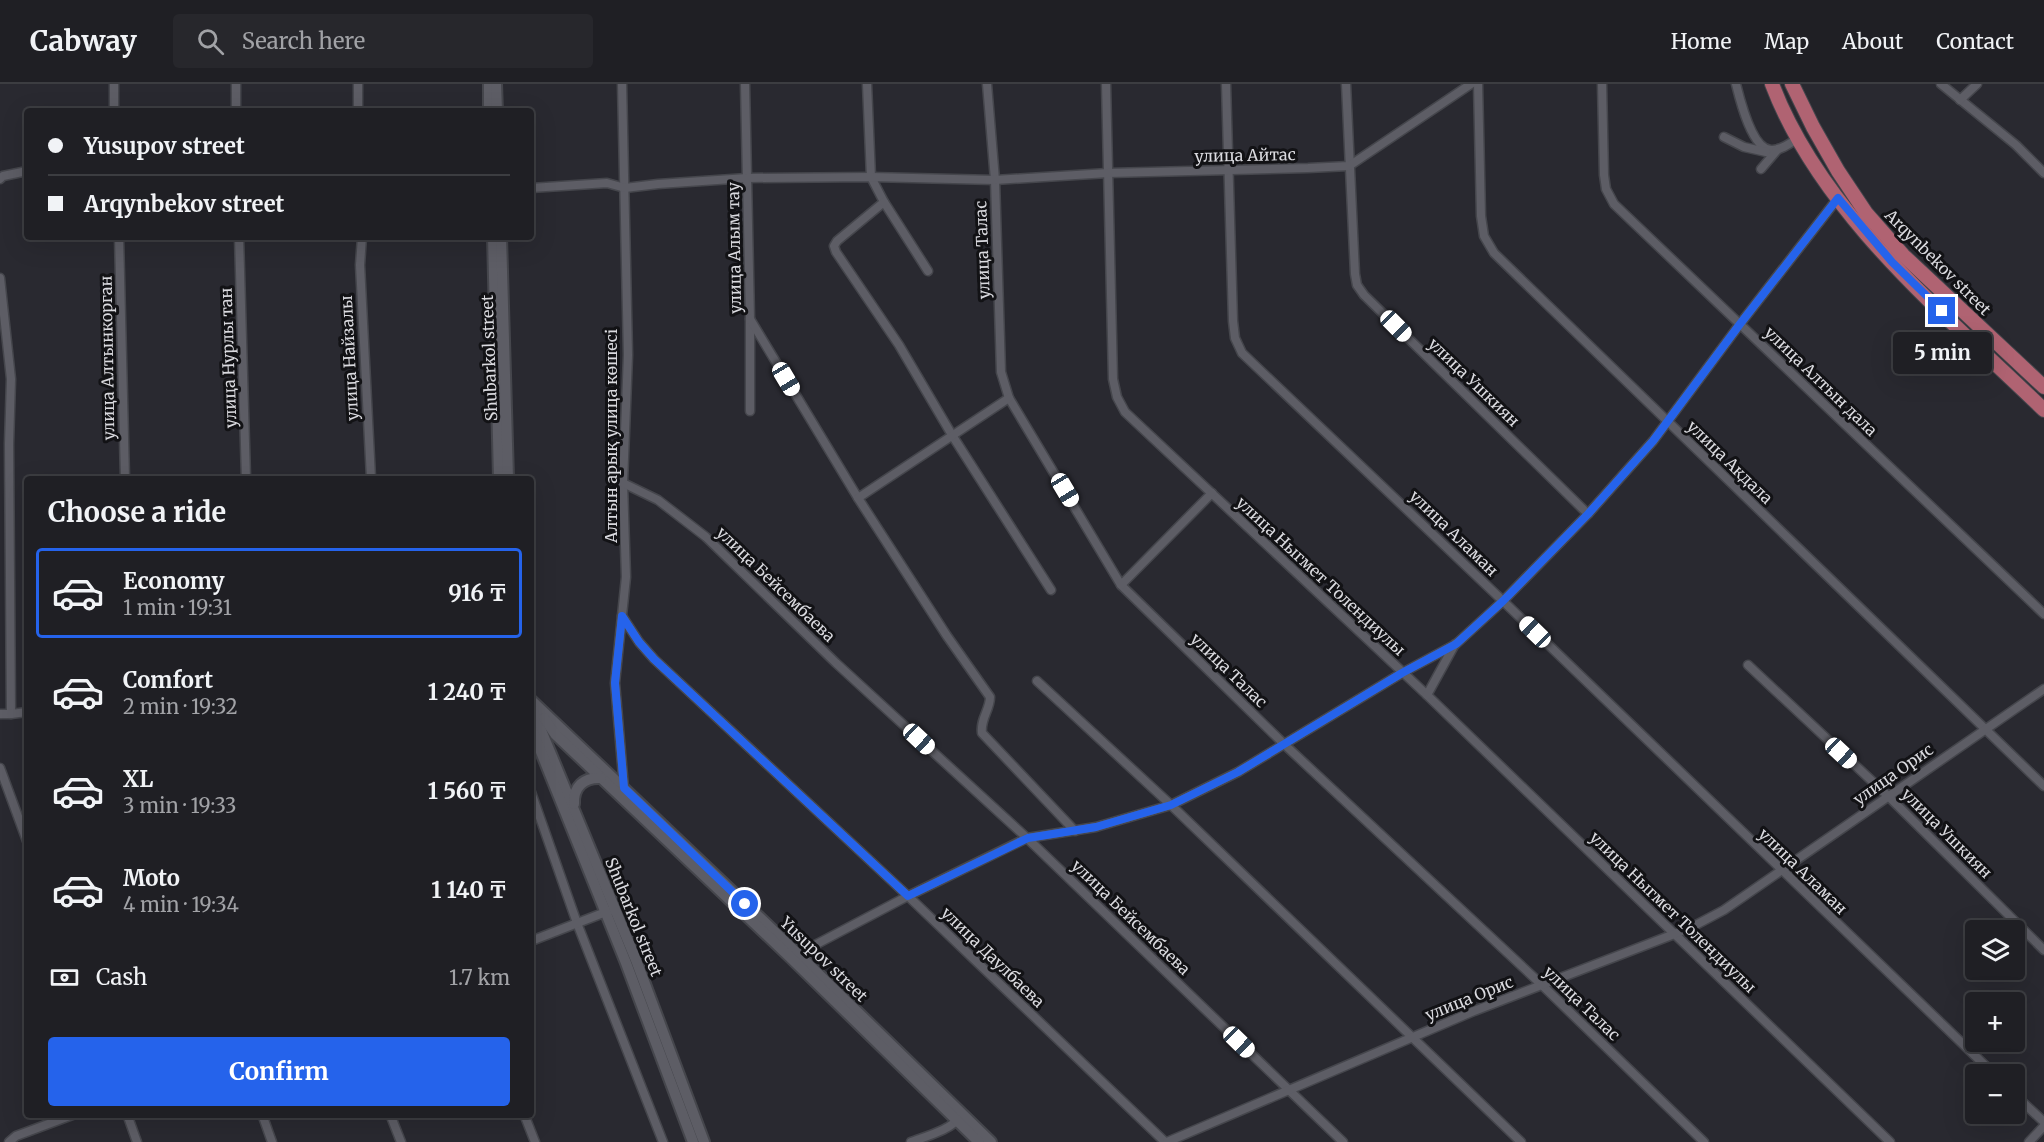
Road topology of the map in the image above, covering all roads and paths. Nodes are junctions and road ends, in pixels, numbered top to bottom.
1 (114, 84) edge
2 (236, 84) edge
3 (358, 84) edge
4 (489, 84) edge
5 (496, 84) edge
6 (622, 84) edge
7 (745, 84) edge
8 (867, 84) edge
9 (987, 84) edge
10 (1106, 84) edge
11 (1226, 84) edge
12 (1347, 84) edge
13 (1472, 84) edge
14 (1478, 84) edge
15 (1602, 84) edge
16 (1736, 84) edge
17 (1772, 84) edge
18 (1792, 84) edge
19 (1941, 84) edge
20 (1977, 84) edge
21 (1959, 100) junction
22 (114, 108) edge
23 (236, 108) edge
24 (358, 108) edge
25 (489, 108) edge
26 (497, 108) edge
27 (1724, 137) dead end
28 (1797, 139) junction
29 (1773, 150) junction
30 (1349, 165) junction
31 (1761, 169) dead end
32 (1228, 170) junction
33 (24, 172) edge
34 (1108, 173) junction
35 (2044, 173) edge
36 (871, 177) junction
37 (747, 178) junction
38 (0, 179) edge
39 (995, 180) junction
40 (534, 188) edge
41 (625, 189) junction
42 (1838, 198) junction
43 (884, 202) junction
44 (118, 240) edge
45 (239, 240) edge
46 (362, 240) edge
47 (493, 240) edge
48 (501, 240) edge
49 (1886, 246) junction
50 (928, 271) dead end
51 (0, 278) edge
52 (750, 319) junction
53 (1740, 324) junction
54 (2044, 387) edge
55 (1009, 398) junction
56 (2044, 410) edge
57 (750, 411) dead end
58 (1668, 423) junction
59 (952, 435) junction
60 (125, 476) edge
61 (246, 476) edge
62 (371, 476) edge
63 (499, 476) edge
64 (508, 476) edge
65 (623, 483) junction
66 (1212, 494) junction
67 (858, 498) junction
68 (1588, 514) junction
69 (1121, 585) junction
70 (1051, 590) dead end
71 (1503, 601) junction
72 (2044, 614) edge
73 (622, 616) junction
74 (1456, 644) junction
75 (1748, 666) dead end
76 (1402, 673) junction
77 (1037, 681) dead end
78 (2044, 689) edge
79 (1427, 695) junction
80 (534, 703) edge
81 (534, 704) edge
82 (24, 712) edge
83 (534, 713) edge
84 (0, 714) edge
85 (11, 714) junction
86 (1984, 728) junction
87 (534, 734) edge
88 (1285, 745) junction
89 (0, 768) edge
90 (601, 778) junction
91 (2044, 786) edge
92 (624, 788) junction
93 (1888, 796) junction
94 (534, 801) edge
95 (1171, 805) junction
96 (576, 816) junction
97 (1075, 831) junction
98 (24, 833) edge
99 (1028, 838) junction
100 (1781, 870) junction
101 (908, 896) junction
102 (610, 910) junction
103 (577, 923) junction
104 (1674, 934) junction
105 (534, 940) edge
106 (2044, 950) edge
107 (794, 956) junction
108 (1542, 985) junction
109 (1413, 1037) junction
110 (1984, 1064) edge
111 (1288, 1090) junction
112 (2025, 1105) edge
113 (960, 1117) junction
114 (65, 1118) edge
115 (128, 1118) edge
116 (263, 1118) edge
117 (392, 1118) edge
118 (526, 1118) edge
119 (2044, 1124) edge
120 (9, 1142) edge
121 (136, 1142) edge
122 (272, 1142) edge
123 (401, 1142) edge
124 (535, 1142) edge
125 (663, 1142) edge
126 (693, 1142) edge
127 (704, 1142) edge
128 (911, 1142) edge
129 (979, 1142) edge
130 (991, 1142) edge
131 (1166, 1142) edge
132 (1342, 1142) edge
133 (1521, 1142) edge
134 (1704, 1142) edge
135 (1890, 1142) edge
136 (2029, 1142) edge

1 - 22 street
2 - 23 street
3 - 24 street
4 - 25 street
5 - 26 street
6 - 41 street, Алтын арық улица көшесі
7 - 37 street, улица Алым тау
8 - 36 street
9 - 39 street, улица Талас
10 - 34 street, улица Ныгмет Толендиулы
11 - 32 street, улица Аламан
12 - 30 street, улица Ушкиян
13 - 30 street
14 - 58 street, улица Акдала
15 - 53 street, улица Алтын дала
16 - 29 street
17 - 28 main road, Arqynbekov street
18 - 49 main road, Arqynbekov street
19 - 21 street
20 - 21 street
21 - 35 street
27 - 29 street
28 - 29 street
28 - 42 main road, Arqynbekov street
29 - 31 street
30 - 32 street, улица Айтас
30 - 68 street, улица Ушкиян
32 - 34 street, улица Айтас
32 - 71 street, улица Аламан
33 - 38 street
34 - 39 street, улица Айтас
34 - 66 street, улица Ныгмет Толендиулы
36 - 37 street, улица Айтас
36 - 39 street, улица Айтас
36 - 43 street
37 - 41 street, улица Айтас
37 - 52 street, улица Алым тау
39 - 55 street, улица Талас
40 - 41 street, улица Айтас
41 - 65 street, Алтын арық улица көшесі
42 - 49 main road, Arqynbekov street
42 - 53 street
43 - 50 street
43 - 59 street
44 - 60 street, улица Алтынкорган
45 - 61 street, улица Нурлы тан
46 - 62 street, улица Найзалы
47 - 63 street, Shubarkol street
48 - 64 street, Shubarkol street
49 - 54 main road, Arqynbekov street
49 - 56 main road, Arqynbekov street
51 - 85 street
52 - 57 street, улица Алым тау
52 - 67 street
53 - 58 street
53 - 72 street, улица Алтын дала
55 - 59 street
55 - 69 street, улица Талас
58 - 68 street
58 - 86 street, улица Акдала
59 - 67 street
59 - 70 street
65 - 73 street, Алтын арық улица көшесі
65 - 99 street, улица Бейсембаева
66 - 69 street
66 - 76 street, улица Ныгмет Толендиулы
67 - 97 street
68 - 71 street
69 - 88 street, улица Талас
71 - 74 street
71 - 100 street, улица Аламан
73 - 92 street, Алтын арық улица көшесі
73 - 101 street, улица Даулбаева
74 - 76 street
74 - 79 street
75 - 93 street, улица Ушкиян
76 - 79 street, улица Ныгмет Толендиулы
76 - 88 street
77 - 95 street
78 - 86 street, улица Орис
79 - 104 street, улица Ныгмет Толендиулы
80 - 92 street, Yusupov street
81 - 90 street, Yusupov street
82 - 85 street
83 - 96 street, Shubarkol street
84 - 85 street
86 - 91 street, улица Акдала
86 - 93 street, улица Орис
87 - 102 street, Shubarkol street
88 - 95 street
88 - 108 street, улица Талас
89 - 98 street
90 - 96 street
90 - 107 street, Yusupov street
92 - 107 street, Yusupov street
93 - 100 street, улица Орис
93 - 106 street, улица Ушкиян
94 - 103 street
95 - 97 street
95 - 109 street
96 - 102 street, Shubarkol street
97 - 99 street
99 - 101 street
99 - 111 street, улица Бейсембаева
100 - 104 street, улица Орис
100 - 110 street, улица Аламан
101 - 107 street
101 - 131 street, улица Даулбаева
102 - 103 street
102 - 126 street, Shubarkol street
102 - 127 street, Shubarkol street
103 - 105 street
103 - 125 street
104 - 108 street, улица Орис
104 - 135 street, улица Ныгмет Толендиулы
107 - 113 street, Yusupov street
108 - 109 street, улица Орис
108 - 134 street, улица Талас
109 - 111 street, улица Орис
109 - 133 street
111 - 131 street, улица Орис
111 - 132 street, улица Бейсембаева
112 - 119 street
113 - 128 street
113 - 129 street, Yusupov street
113 - 130 street, Yusupov street
114 - 120 street
115 - 121 street
116 - 122 street
117 - 123 street
118 - 124 street
119 - 136 street

